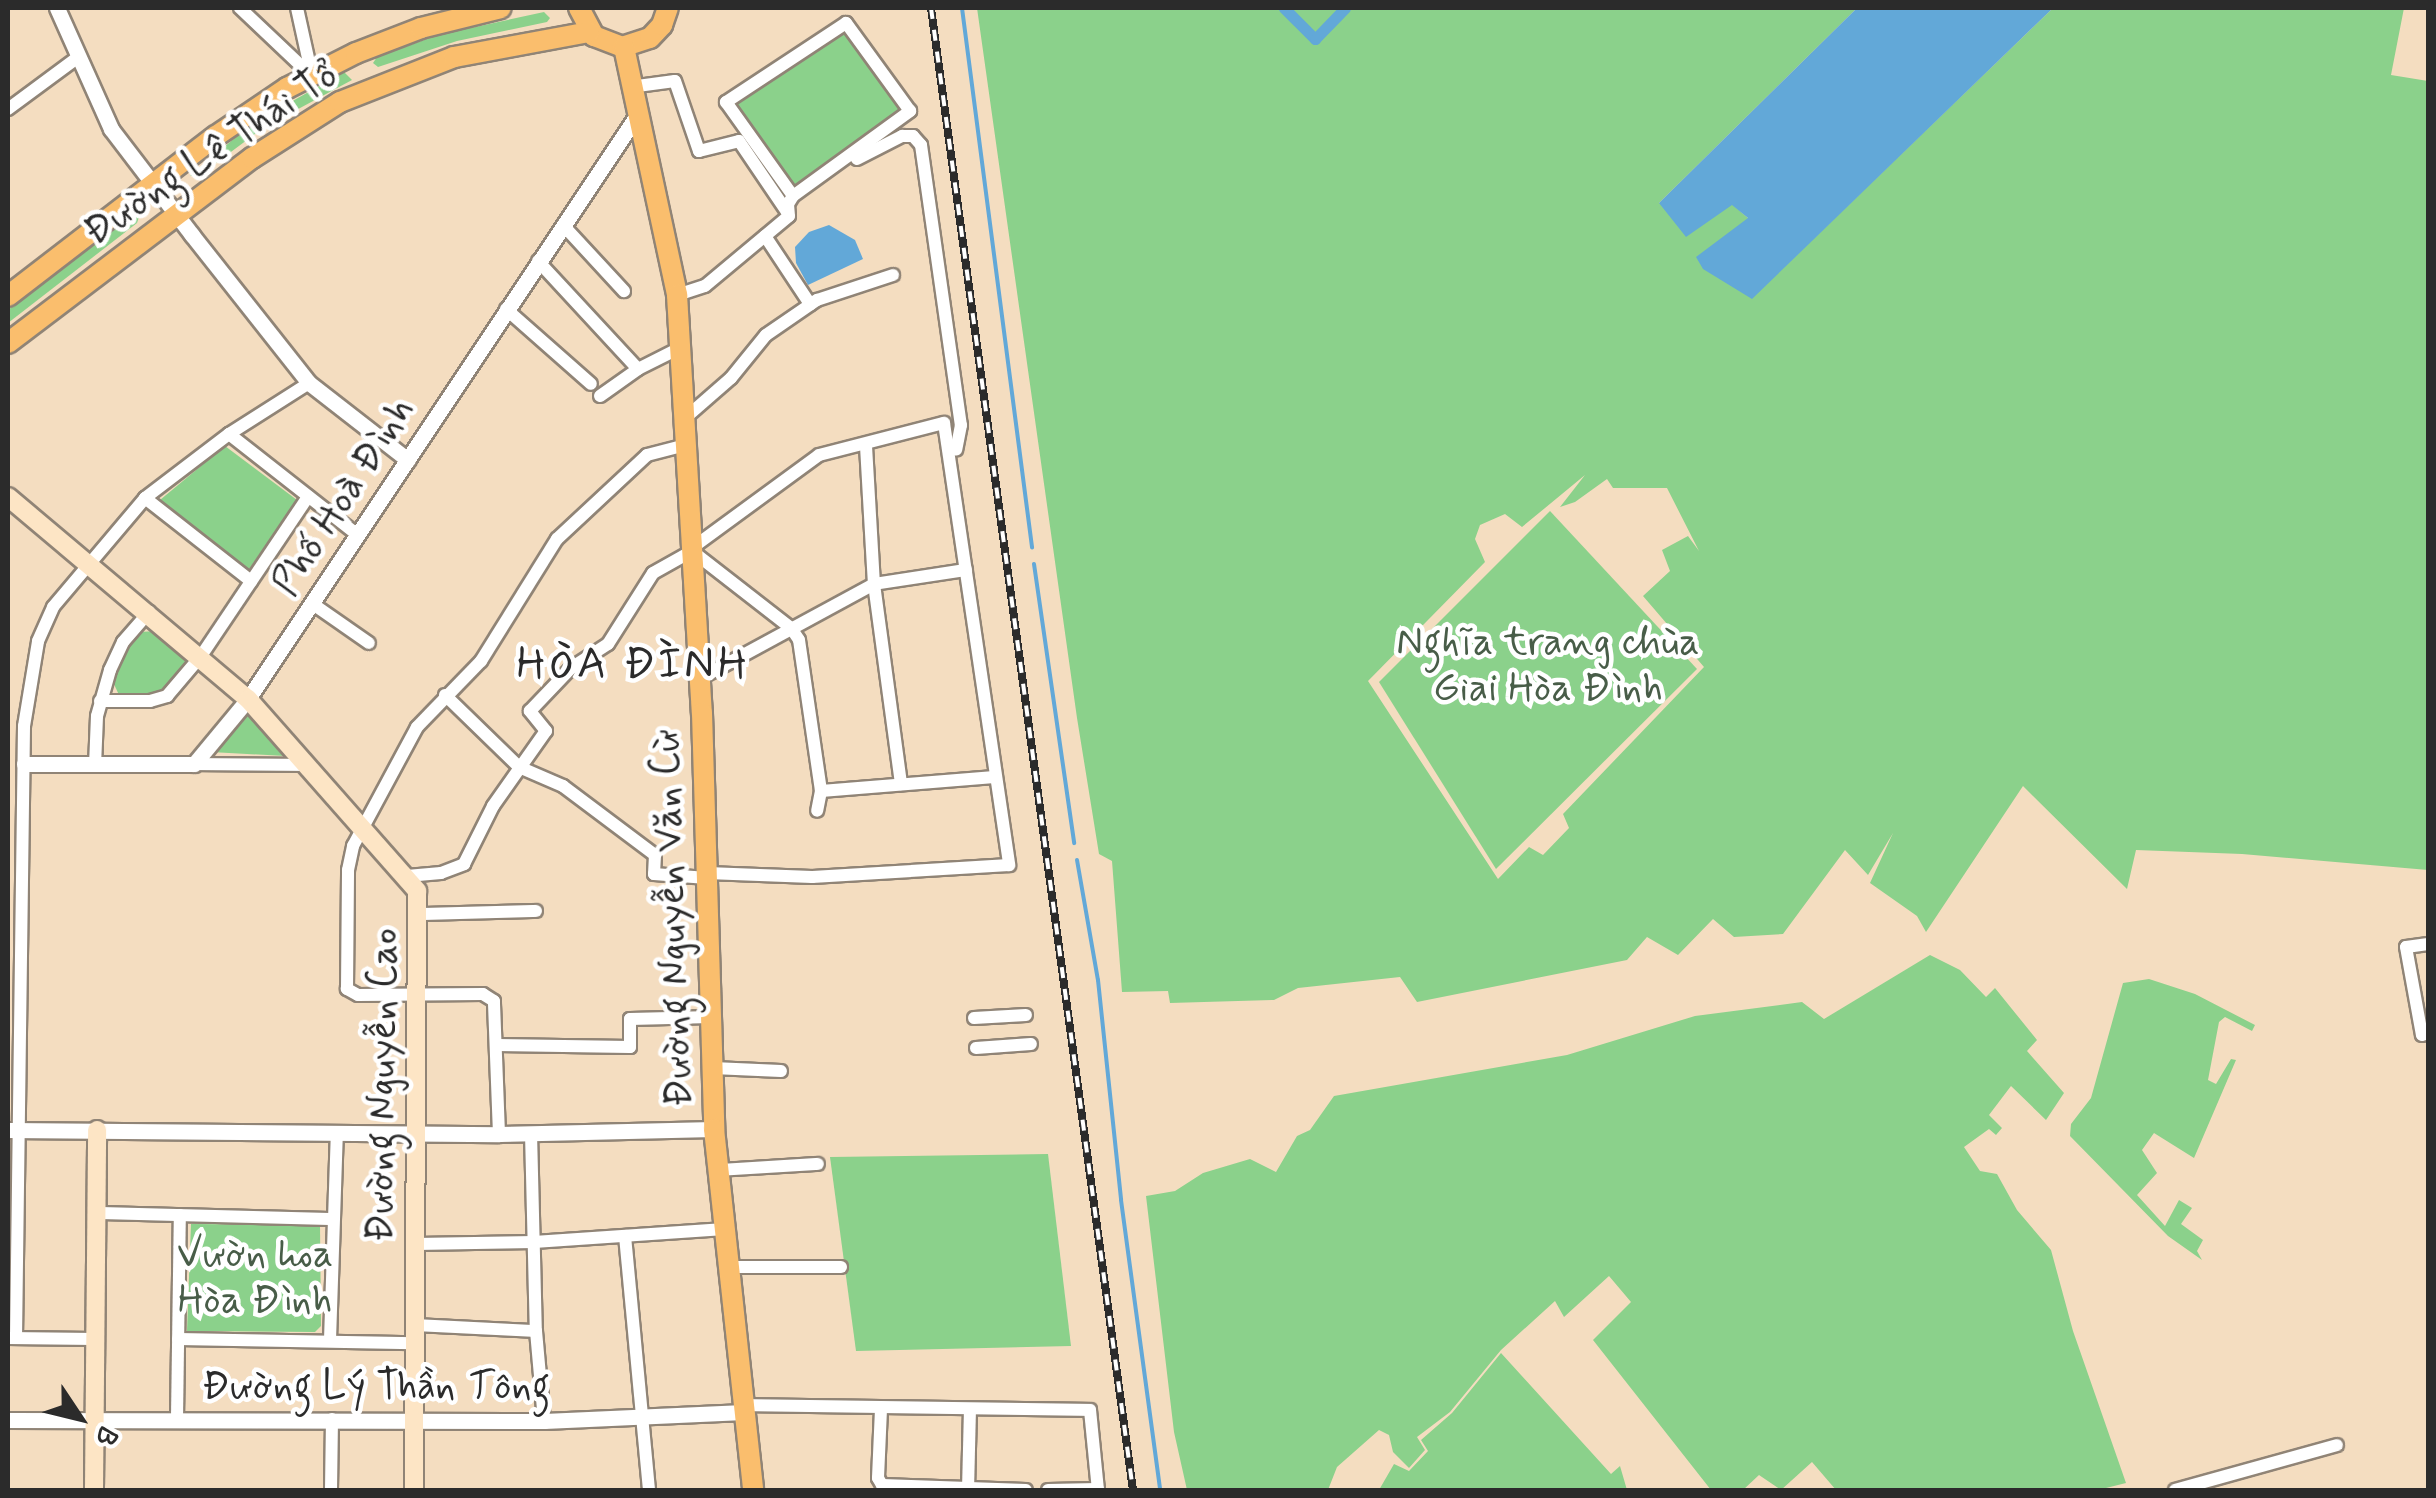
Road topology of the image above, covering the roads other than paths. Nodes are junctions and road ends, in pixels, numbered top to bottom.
1 (56, 8) edge
2 (240, 8) edge
3 (298, 8) edge
4 (501, 8) edge
5 (579, 8) edge
6 (668, 8) edge
7 (590, 32) junction
8 (624, 48) junction
9 (356, 53) junction
10 (77, 58) junction
11 (312, 76) junction
12 (372, 87) junction
13 (630, 87) junction
14 (8, 109) edge
15 (636, 118) junction
16 (857, 159) dead end
17 (153, 182) junction
18 (793, 196) junction
19 (176, 214) junction
20 (789, 216) junction
21 (563, 225) junction
22 (764, 236) junction
23 (538, 262) junction
24 (894, 275) dead end
25 (624, 290) dead end
26 (677, 295) junction
27 (8, 296) edge
28 (810, 304) junction
29 (506, 308) junction
30 (8, 343) edge
31 (680, 348) junction
32 (638, 369) junction
33 (309, 383) junction
34 (591, 384) dead end
35 (600, 396) dead end
36 (684, 419) junction
37 (229, 434) junction
38 (686, 445) junction
39 (866, 446) junction
40 (408, 460) junction
41 (953, 462) junction
42 (8, 497) edge
43 (308, 497) junction
44 (144, 498) junction
45 (358, 536) junction
46 (692, 549) junction
47 (89, 561) junction
48 (966, 570) junction
49 (251, 582) junction
50 (874, 584) junction
51 (313, 604) junction
52 (149, 612) junction
53 (791, 628) junction
54 (369, 642) dead end
55 (201, 656) junction
56 (700, 678) junction
57 (445, 695) junction
58 (248, 699) junction
59 (100, 701) junction
60 (24, 764) junction
61 (194, 764) junction
62 (307, 764) junction
63 (94, 766) junction
64 (519, 767) junction
65 (994, 777) junction
66 (900, 784) junction
67 (821, 791) junction
68 (817, 811) dead end
69 (365, 827) junction
70 (407, 876) junction
71 (707, 876) junction
72 (536, 911) dead end
73 (420, 914) junction
74 (2428, 944) edge
75 (420, 997) junction
76 (1026, 1015) dead end
77 (711, 1017) junction
78 (974, 1018) dead end
79 (2428, 1034) edge
80 (1031, 1044) dead end
81 (497, 1046) junction
82 (976, 1048) dead end
83 (712, 1068) junction
84 (781, 1071) dead end
85 (714, 1129) junction
86 (13, 1130) edge
87 (98, 1130) junction
88 (337, 1132) junction
89 (418, 1134) junction
90 (499, 1134) junction
91 (531, 1134) junction
92 (818, 1164) dead end
93 (719, 1170) junction
94 (98, 1213) junction
95 (180, 1216) junction
96 (333, 1218) junction
97 (725, 1229) junction
98 (625, 1236) junction
99 (534, 1242) junction
100 (416, 1244) junction
101 (729, 1267) junction
102 (841, 1267) dead end
103 (536, 1331) junction
104 (416, 1334) junction
105 (12, 1338) edge
106 (95, 1339) junction
107 (178, 1339) junction
108 (330, 1340) junction
109 (744, 1408) junction
110 (881, 1408) junction
111 (970, 1410) junction
112 (177, 1418) junction
113 (332, 1419) junction
114 (414, 1419) junction
115 (640, 1419) junction
116 (8, 1420) edge
117 (96, 1420) junction
118 (544, 1421) junction
119 (2337, 1444) dead end
120 (94, 1490) edge
121 (331, 1490) edge
122 (414, 1490) edge
123 (649, 1490) edge
124 (753, 1490) edge
125 (968, 1490) edge
126 (1026, 1490) edge
127 (1048, 1490) edge
128 (1098, 1490) edge
129 (2175, 1490) edge

1 - 10 street
2 - 11 street
3 - 11 street
4 - 9 main road, Đường Lê Thái Tổ
5 - 7 main road
6 - 8 main road
7 - 8 main road
7 - 12 main road, Đường Lê Thái Tổ
8 - 13 main road, Đường Nguyễn Văn Cừ
9 - 11 main road, Đường Lê Thái Tổ
9 - 12 main road
10 - 14 street
10 - 17 street
11 - 17 main road, Đường Lê Thái Tổ
12 - 19 main road, Đường Lê Thái Tổ
13 - 15 main road, Đường Nguyễn Văn Cừ
13 - 20 street
15 - 21 street, Phố Hoà Đình
15 - 26 main road, Đường Nguyễn Văn Cừ
16 - 41 street
17 - 19 street
17 - 27 main road, Đường Lê Thái Tổ
18 - 18 street
18 - 20 street
19 - 30 main road, Đường Lê Thái Tổ
19 - 33 street
20 - 22 street
21 - 23 street, Phố Hoà Đình
21 - 25 street
22 - 26 street
22 - 28 street
23 - 29 street, Phố Hoà Đình
23 - 32 street
24 - 28 street
26 - 31 main road, Đường Nguyễn Văn Cừ
28 - 36 street
29 - 34 street
29 - 40 street, Phố Hoà Đình
31 - 32 street
31 - 36 main road, Đường Nguyễn Văn Cừ
32 - 35 street
33 - 37 street
33 - 40 street
36 - 38 main road, Đường Nguyễn Văn Cừ
37 - 43 street
37 - 44 street
38 - 46 main road, Đường Nguyễn Văn Cừ
38 - 57 street
39 - 41 street
39 - 46 street
39 - 50 street
40 - 45 street, Phố Hoà Đình
41 - 48 street
42 - 47 main road, Đường Nguyễn Cao
43 - 45 street
43 - 49 street
44 - 47 street
44 - 49 street
45 - 51 street, Phố Hoà Đình
46 - 53 street
46 - 56 main road, Đường Nguyễn Văn Cừ
46 - 64 street
47 - 52 main road, Đường Nguyễn Cao
47 - 60 street
48 - 50 street
48 - 65 street
49 - 55 street
50 - 53 street
50 - 66 street
51 - 54 street
51 - 58 street, Phố Hoà Đình
52 - 55 main road, Đường Nguyễn Cao
52 - 59 street
53 - 56 street
53 - 67 street
55 - 58 main road, Đường Nguyễn Cao
55 - 59 street
56 - 71 main road, Đường Nguyễn Văn Cừ
57 - 64 street
57 - 69 street
58 - 61 street, Phố Hoà Đình
58 - 62 main road, Đường Nguyễn Cao
59 - 63 street
60 - 63 street
60 - 86 street
61 - 62 street
61 - 63 street
62 - 69 main road, Đường Nguyễn Cao
64 - 70 street
64 - 71 street
65 - 66 street
65 - 71 street
66 - 67 street
67 - 68 street
69 - 70 main road, Đường Nguyễn Cao
69 - 75 street
70 - 73 main road, Đường Nguyễn Cao
71 - 77 main road, Đường Nguyễn Văn Cừ
72 - 73 street
73 - 75 main road, Đường Nguyễn Cao
74 - 79 street
75 - 81 street
75 - 89 main road, Đường Nguyễn Cao
76 - 78 street
77 - 81 street
77 - 83 main road, Đường Nguyễn Văn Cừ
80 - 82 street
81 - 90 street
83 - 84 street
83 - 85 main road, Đường Nguyễn Văn Cừ
85 - 91 street
85 - 93 main road, Đường Nguyễn Văn Cừ
86 - 87 street
86 - 105 street
87 - 88 street
87 - 94 main road
88 - 89 street
88 - 96 street
89 - 90 street
89 - 100 main road, Đường Nguyễn Cao
90 - 91 street
91 - 99 street
92 - 93 street
93 - 97 main road, Đường Nguyễn Văn Cừ
94 - 95 street
94 - 106 main road
95 - 96 street
95 - 107 street
96 - 108 street
97 - 98 street
97 - 101 main road, Đường Nguyễn Văn Cừ
98 - 99 street
98 - 115 street
99 - 100 street
99 - 103 street
100 - 104 main road, Đường Nguyễn Cao
101 - 102 street
101 - 109 main road, Đường Nguyễn Văn Cừ
103 - 104 street
103 - 118 street
104 - 108 street
104 - 114 main road, Đường Nguyễn Cao
105 - 106 street
106 - 117 main road
107 - 108 street
107 - 112 street
109 - 110 street, Đường Lý Thần Tông
109 - 115 street, Đường Lý Thần Tông
109 - 124 main road, Đường Nguyễn Văn Cừ
110 - 111 street, Đường Lý Thần Tông
110 - 125 street
111 - 125 street
111 - 128 street, Đường Lý Thần Tông
112 - 113 street, Đường Lý Thần Tông
112 - 117 street, Đường Lý Thần Tông
113 - 114 street, Đường Lý Thần Tông
113 - 121 street
114 - 118 street, Đường Lý Thần Tông
114 - 122 main road, Đường Nguyễn Cao
115 - 118 street, Đường Lý Thần Tông
115 - 123 street
116 - 117 street, Đường Lý Thần Tông
117 - 120 main road
119 - 129 street
125 - 126 street
127 - 128 street

